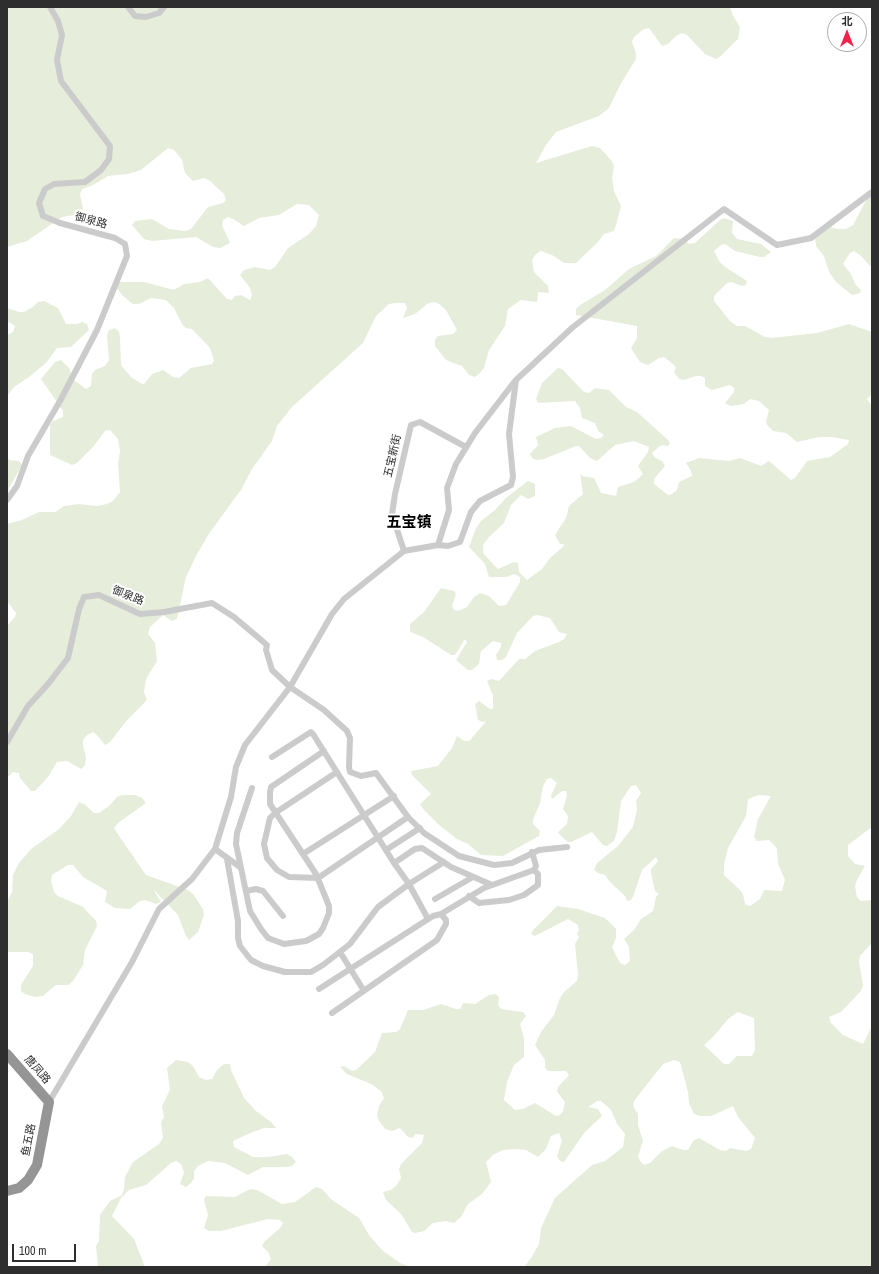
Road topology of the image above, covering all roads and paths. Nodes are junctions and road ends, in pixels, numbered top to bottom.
1 (50, 7) edge
2 (128, 7) edge
3 (164, 7) edge
4 (872, 192) edge
5 (516, 380) junction
6 (466, 447) junction
7 (7, 500) edge
8 (438, 545) junction
9 (404, 551) junction
10 (290, 687) junction
11 (7, 742) edge
12 (324, 751) junction
13 (272, 757) dead end
14 (337, 772) junction
15 (252, 788) dead end
16 (394, 796) junction
17 (275, 813) junction
18 (364, 815) junction
19 (408, 817) junction
20 (420, 828) junction
21 (378, 836) junction
22 (568, 846) dead end
23 (215, 849) junction
24 (386, 850) junction
25 (532, 852) junction
26 (303, 854) junction
27 (227, 859) junction
28 (444, 862) junction
29 (394, 863) junction
30 (240, 867) junction
31 (534, 870) junction
32 (473, 877) junction
33 (318, 878) junction
34 (409, 884) junction
35 (492, 885) junction
36 (246, 891) junction
37 (469, 896) junction
38 (435, 899) dead end
39 (441, 914) junction
40 (283, 916) dead end
41 (428, 919) junction
42 (340, 952) junction
43 (350, 969) junction
44 (319, 989) dead end
45 (364, 991) junction
46 (332, 1013) dead end
47 (7, 1054) edge
48 (49, 1102) junction
49 (7, 1191) edge

1 - 7 street, 御泉路
2 - 3 street
4 - 5 street
5 - 6 street
5 - 8 street
6 - 8 street
6 - 9 street, 五宝新街
8 - 9 street
9 - 10 street
10 - 11 street, 御泉路
10 - 16 street
10 - 23 street
12 - 13 street
12 - 14 street
12 - 17 street
14 - 17 street
14 - 18 street
15 - 30 street
16 - 18 street
16 - 19 street
17 - 26 street
17 - 33 street
18 - 21 street
18 - 26 street
19 - 20 street
19 - 21 street
20 - 24 street
20 - 25 street
21 - 24 street
21 - 33 street
22 - 25 street
23 - 27 street
23 - 48 street
24 - 29 street
25 - 31 street
26 - 33 street
27 - 30 street
27 - 42 street
28 - 29 street
28 - 32 street
28 - 34 street
29 - 34 street
30 - 36 street
31 - 35 street
31 - 37 street
32 - 35 street
32 - 38 street
33 - 36 street
34 - 41 street
34 - 42 street
35 - 37 street
36 - 40 street
37 - 39 street
39 - 41 street
39 - 45 street
41 - 43 street
42 - 43 street
43 - 44 street
43 - 45 street
45 - 46 street
47 - 48 highway, 唐凤路
48 - 49 highway, 鱼五路

